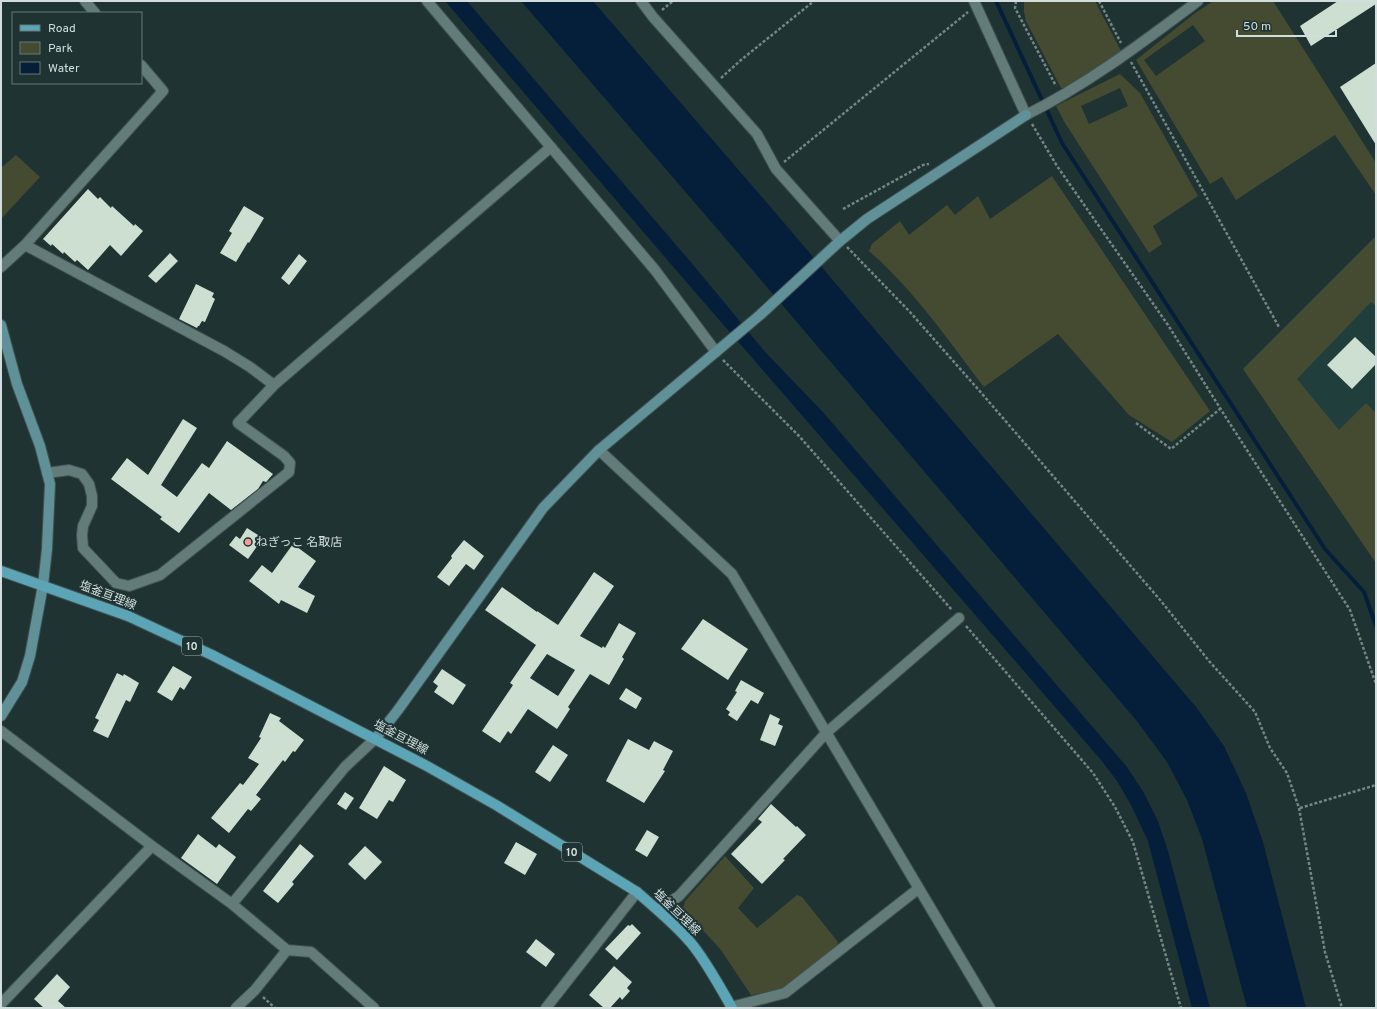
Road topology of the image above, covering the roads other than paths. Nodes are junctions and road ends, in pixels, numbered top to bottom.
1 (84, 1) edge
2 (427, 1) edge
3 (641, 1) edge
4 (1198, 1) edge
5 (975, 3) edge
6 (94, 12) edge
7 (142, 66) edge
8 (1030, 113) junction
9 (551, 147) junction
10 (840, 240) junction
11 (25, 245) junction
12 (1, 267) edge
13 (1, 325) edge
14 (718, 350) junction
15 (274, 386) junction
16 (599, 450) junction
17 (47, 473) junction
18 (1, 571) edge
19 (42, 585) junction
20 (959, 618) road end
21 (1, 716) edge
22 (1, 730) edge
23 (826, 733) junction
24 (376, 738) junction
25 (152, 846) junction
26 (918, 889) junction
27 (637, 892) junction
28 (232, 904) junction
29 (658, 910) junction
30 (288, 950) junction
31 (1, 1004) edge
32 (236, 1008) edge
33 (374, 1008) edge
34 (546, 1008) edge
35 (732, 1008) edge
36 (990, 1008) edge

1 - 6 street
2 - 9 street
3 - 10 street
4 - 8 street
5 - 8 street
7 - 11 street
8 - 10 street
9 - 14 street
9 - 15 street
10 - 14 street
11 - 12 street
11 - 15 street
13 - 17 street
14 - 16 street
15 - 17 street
16 - 23 street
16 - 24 street
17 - 19 street
18 - 19 main road, 塩釜亘理線 / 10
19 - 21 street
19 - 24 main road, 塩釜亘理線 / 10
20 - 23 street
22 - 25 street
23 - 26 street
23 - 29 street
24 - 27 main road, 塩釜亘理線 / 10
24 - 28 street
25 - 28 street
25 - 31 street
26 - 35 street
26 - 36 street
27 - 29 main road, 塩釜亘理線 / 10
27 - 34 street
28 - 30 street
29 - 35 main road, 塩釜亘理線 / 10
30 - 32 street
30 - 33 street

